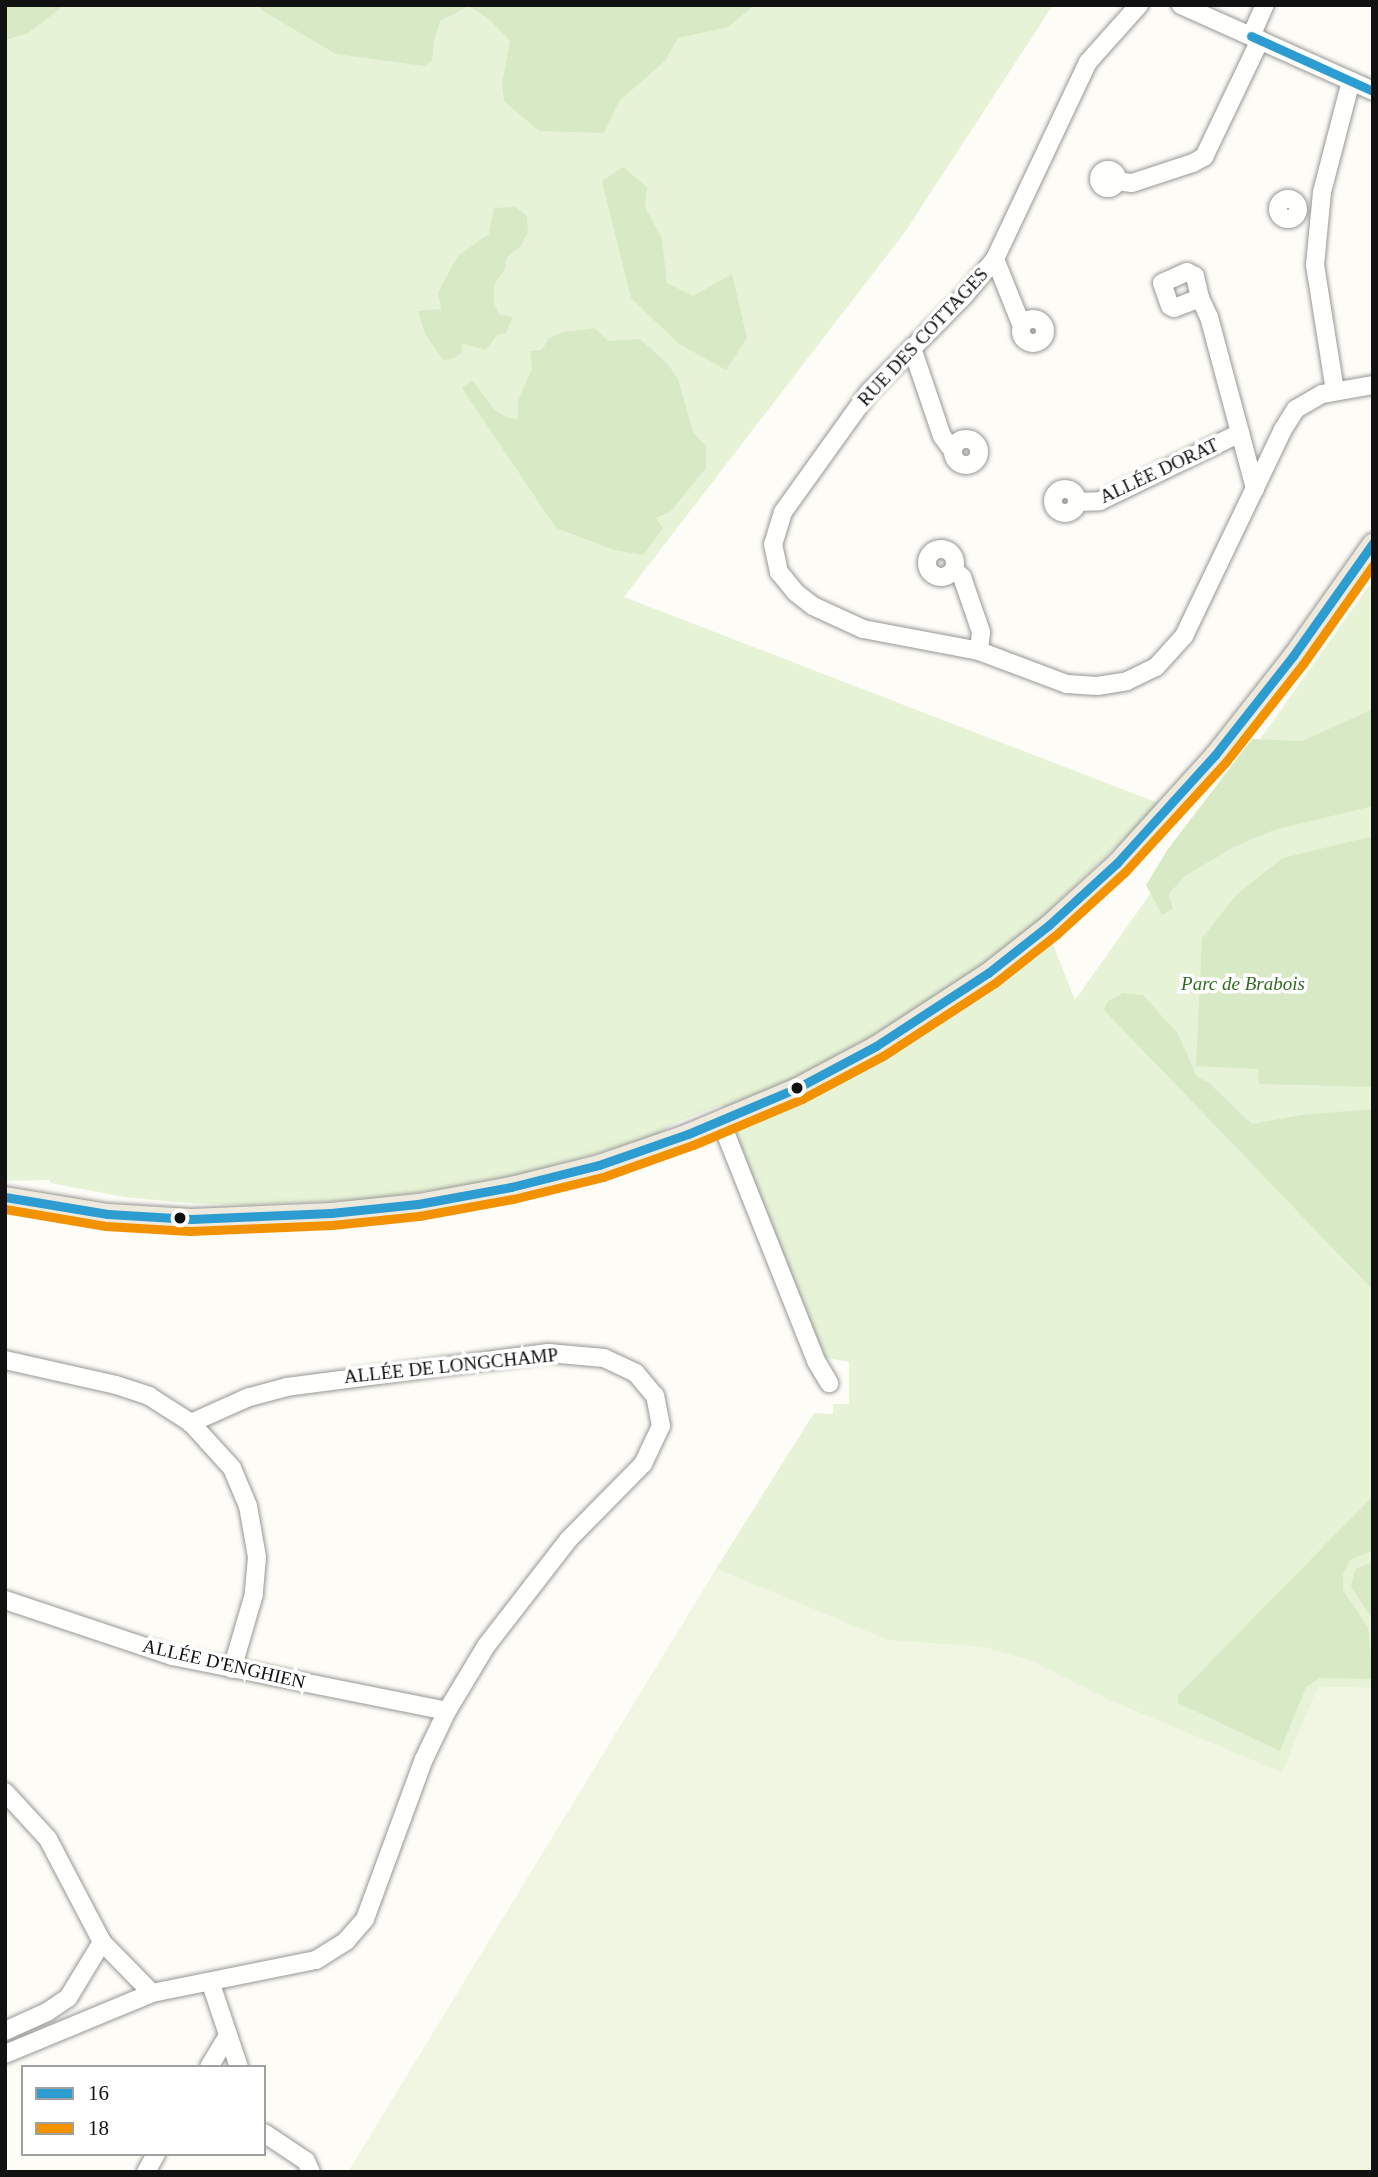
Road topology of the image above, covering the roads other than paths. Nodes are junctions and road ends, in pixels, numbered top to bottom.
1 (1139, 5) edge
2 (1181, 5) edge
3 (1265, 5) edge
4 (1256, 38) junction
5 (1351, 81) junction
6 (1373, 91) edge
7 (1117, 181) dead end
8 (1320, 204) junction
9 (1298, 206) dead end
10 (995, 259) junction
11 (1200, 298) dead end
12 (1022, 326) dead end
13 (912, 348) junction
14 (1373, 384) edge
15 (1335, 391) junction
16 (1237, 426) junction
17 (952, 450) dead end
18 (1255, 489) junction
19 (1077, 502) dead end
20 (1373, 543) edge
21 (954, 570) dead end
22 (979, 651) junction
23 (721, 1122) junction
24 (5, 1192) edge
25 (5, 1197) edge
26 (230, 1216) junction
27 (5, 1360) edge
28 (829, 1383) dead end
29 (191, 1423) junction
30 (5, 1600) edge
31 (232, 1669) junction
32 (447, 1711) junction
33 (5, 1792) edge
34 (102, 1942) junction
35 (211, 1983) junction
36 (152, 1993) junction
37 (5, 2031) edge
38 (228, 2035) junction
39 (5, 2054) edge
40 (210, 2065) edge
41 (238, 2065) edge
42 (266, 2134) edge
43 (155, 2156) edge
44 (146, 2172) edge
45 (311, 2172) edge

1 - 10 street, RUE DES COTTAGES
2 - 4 street
3 - 4 street
4 - 5 street
4 - 7 street
5 - 6 street
5 - 8 street
8 - 9 street
8 - 15 street
10 - 12 street
10 - 13 street, RUE DES COTTAGES
11 - 16 street
13 - 17 street
13 - 22 street, RUE DES COTTAGES
14 - 15 street, RUE DES COTTAGES
15 - 18 street, RUE DES COTTAGES
16 - 18 street
16 - 19 street, ALLÉE DORAT
18 - 22 street, RUE DES COTTAGES
20 - 23 main road
21 - 22 street
23 - 26 main road
23 - 28 street
24 - 26 main road
25 - 26 main road
27 - 29 street
29 - 31 street
29 - 32 street, ALLÉE DE LONGCHAMP
30 - 31 street, ALLÉE D'ENGHIEN
31 - 32 street, ALLÉE D'ENGHIEN
32 - 35 street, ALLÉE DE LONGCHAMP
33 - 34 street
34 - 36 street
34 - 37 street
35 - 36 street, ALLÉE DE LONGCHAMP
35 - 38 street
36 - 39 street, ALLÉE DE LONGCHAMP
38 - 40 street
38 - 41 street
42 - 45 street
43 - 44 street

